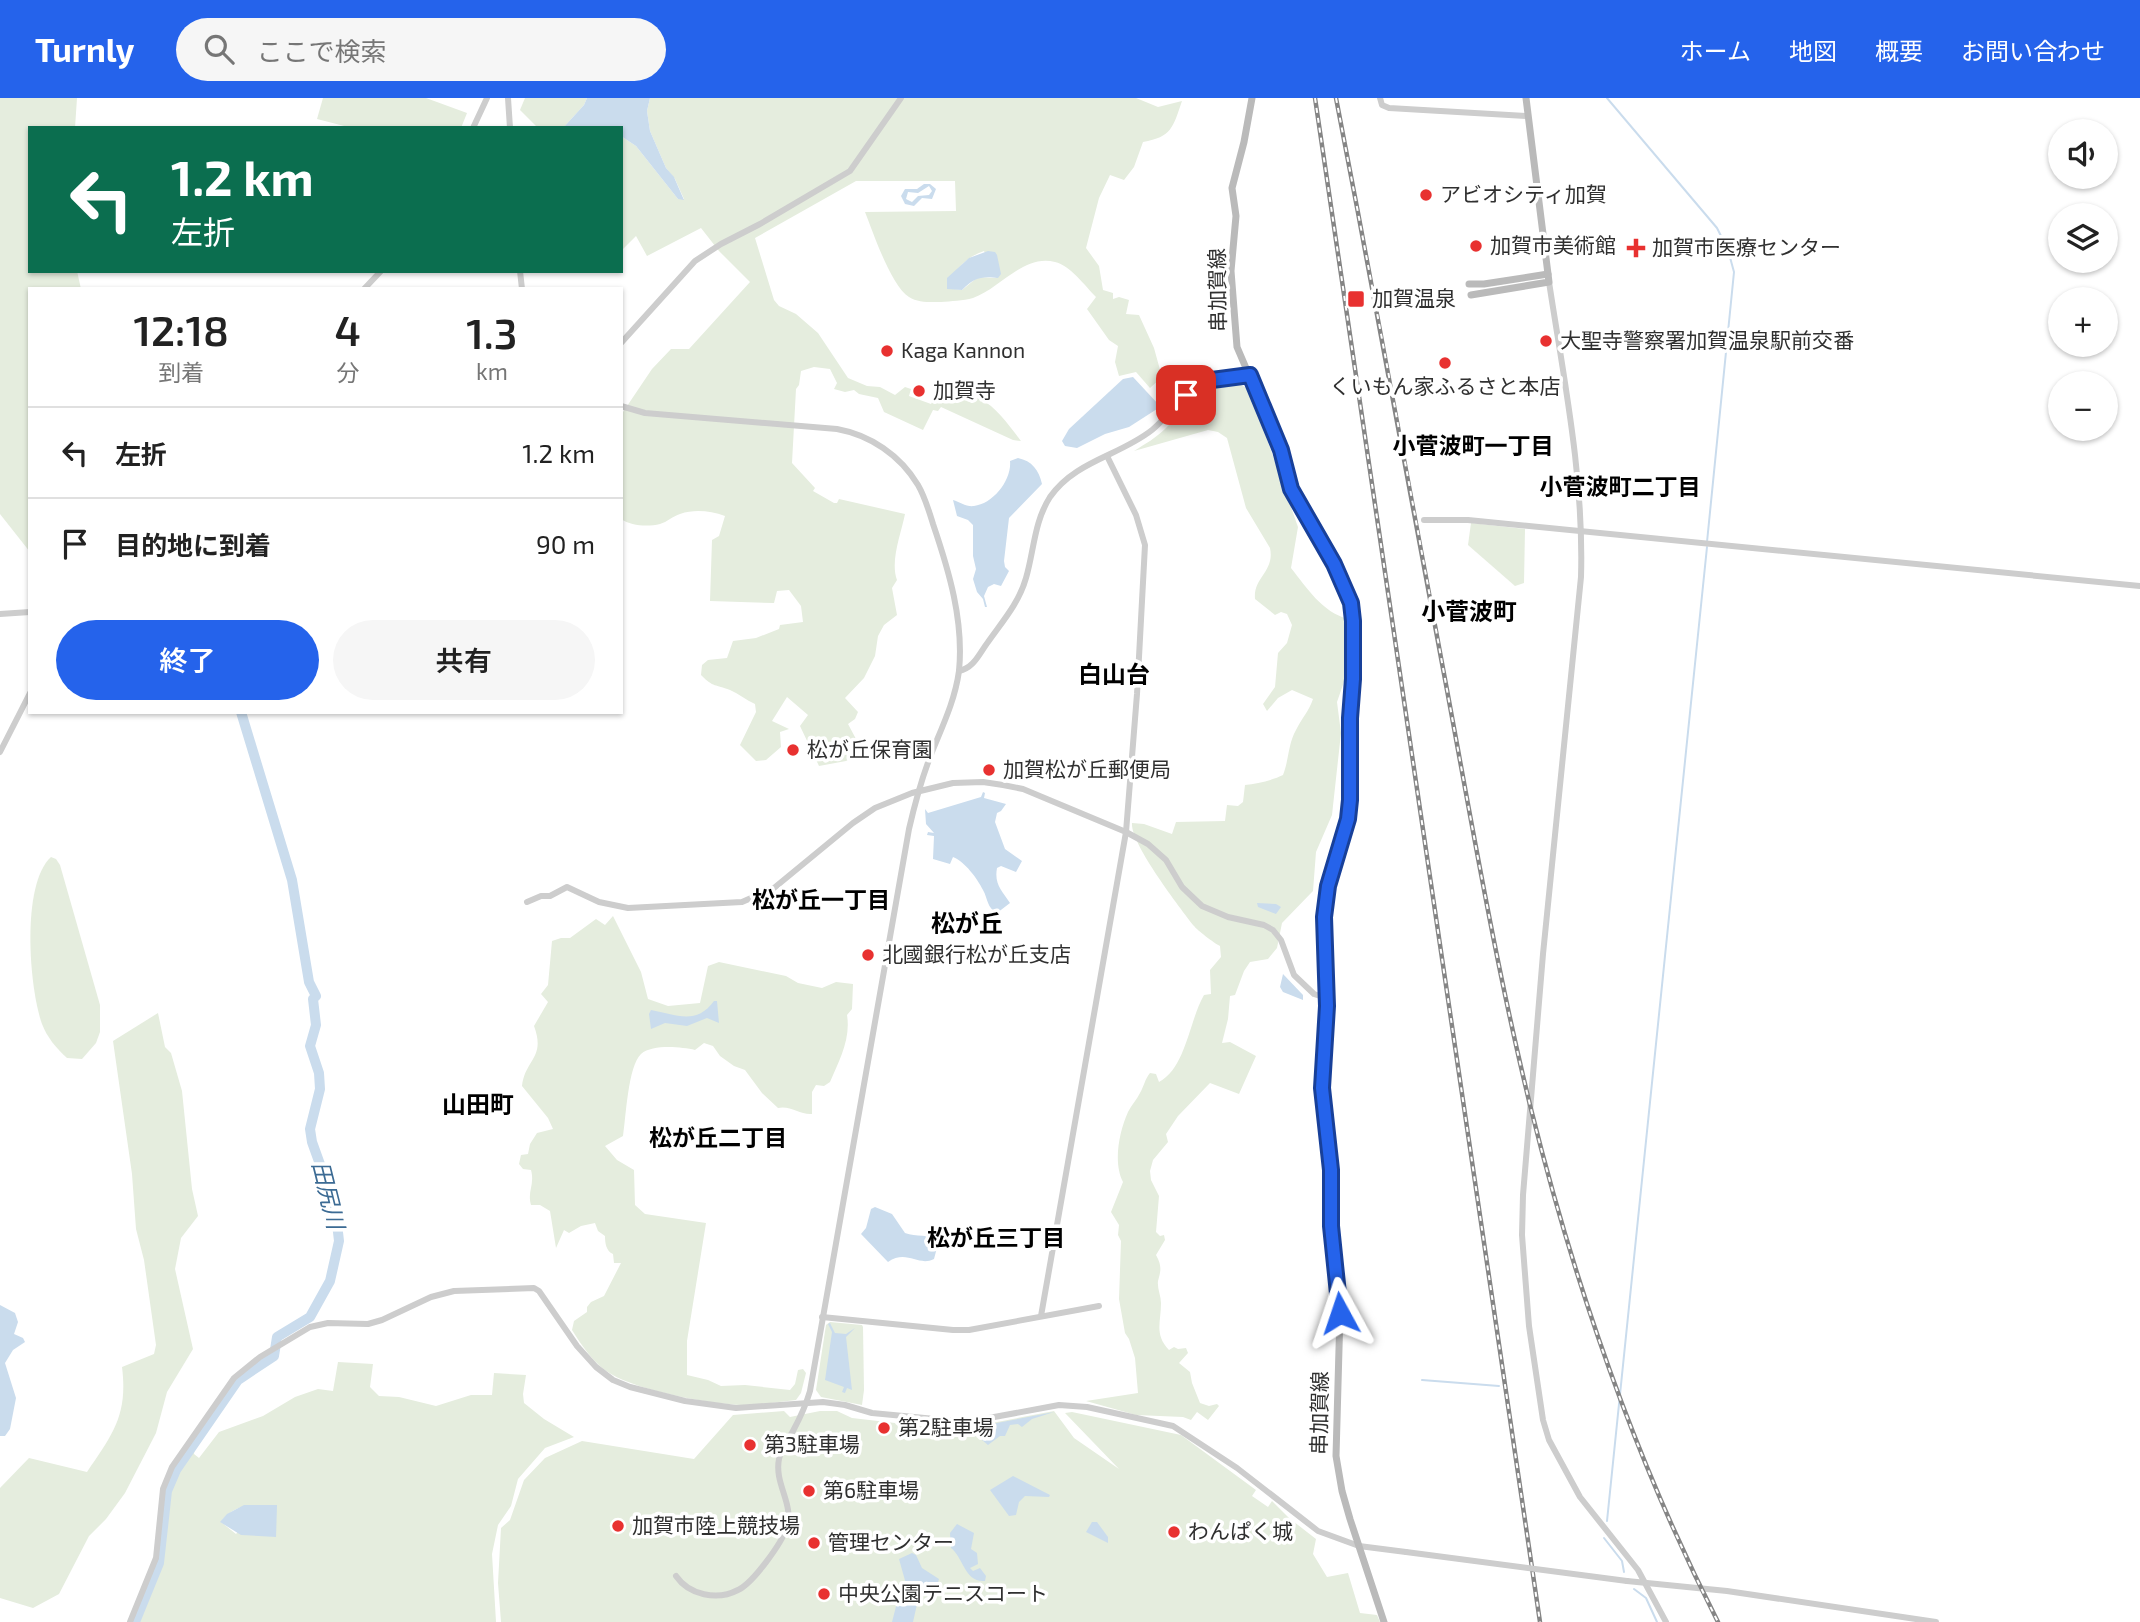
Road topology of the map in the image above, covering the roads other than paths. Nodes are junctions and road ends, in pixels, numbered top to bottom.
1 (486, 98) edge
2 (508, 98) edge
3 (901, 98) edge
4 (1252, 98) edge
5 (1380, 98) edge
6 (1525, 98) edge
7 (1526, 116) junction
8 (474, 126) edge
9 (510, 126) edge
10 (379, 273) edge
11 (1549, 278) junction
12 (1469, 284) dead end
13 (366, 287) edge
14 (1471, 295) dead end
15 (623, 341) edge
16 (1250, 375) junction
17 (623, 407) edge
18 (1107, 456) junction
19 (1423, 520) dead end
20 (1582, 531) junction
21 (2140, 586) edge
22 (28, 612) edge
23 (0, 614) edge
24 (958, 671) junction
25 (28, 698) edge
26 (0, 752) edge
27 (919, 791) junction
28 (1126, 832) junction
29 (527, 902) dead end
30 (1326, 998) junction
31 (1099, 1306) dead end
32 (1041, 1316) junction
33 (822, 1317) junction
34 (806, 1403) junction
35 (1359, 1546) junction
36 (676, 1576) dead end
37 (1646, 1583) junction
38 (130, 1622) edge
39 (1384, 1622) edge
40 (1666, 1622) edge
41 (1936, 1622) edge

1 - 8 street
2 - 9 street
3 - 15 street
4 - 16 main road, 串加賀線
5 - 7 street
6 - 7 main road
7 - 11 main road
10 - 13 street
11 - 12 main road
11 - 14 main road
11 - 20 street
16 - 18 street
16 - 30 main road, 串加賀線
17 - 24 street
18 - 24 street
18 - 28 street
19 - 20 street
20 - 21 street
20 - 37 street
22 - 23 street
24 - 27 street
25 - 26 street
27 - 28 street
27 - 29 street
27 - 33 street
28 - 30 street
28 - 32 street
30 - 35 main road, 串加賀線
31 - 32 street
32 - 33 street
33 - 34 street
34 - 35 street
34 - 36 street
34 - 38 street
35 - 37 street, bridge
35 - 39 main road, 串加賀線
37 - 40 street
37 - 41 street

